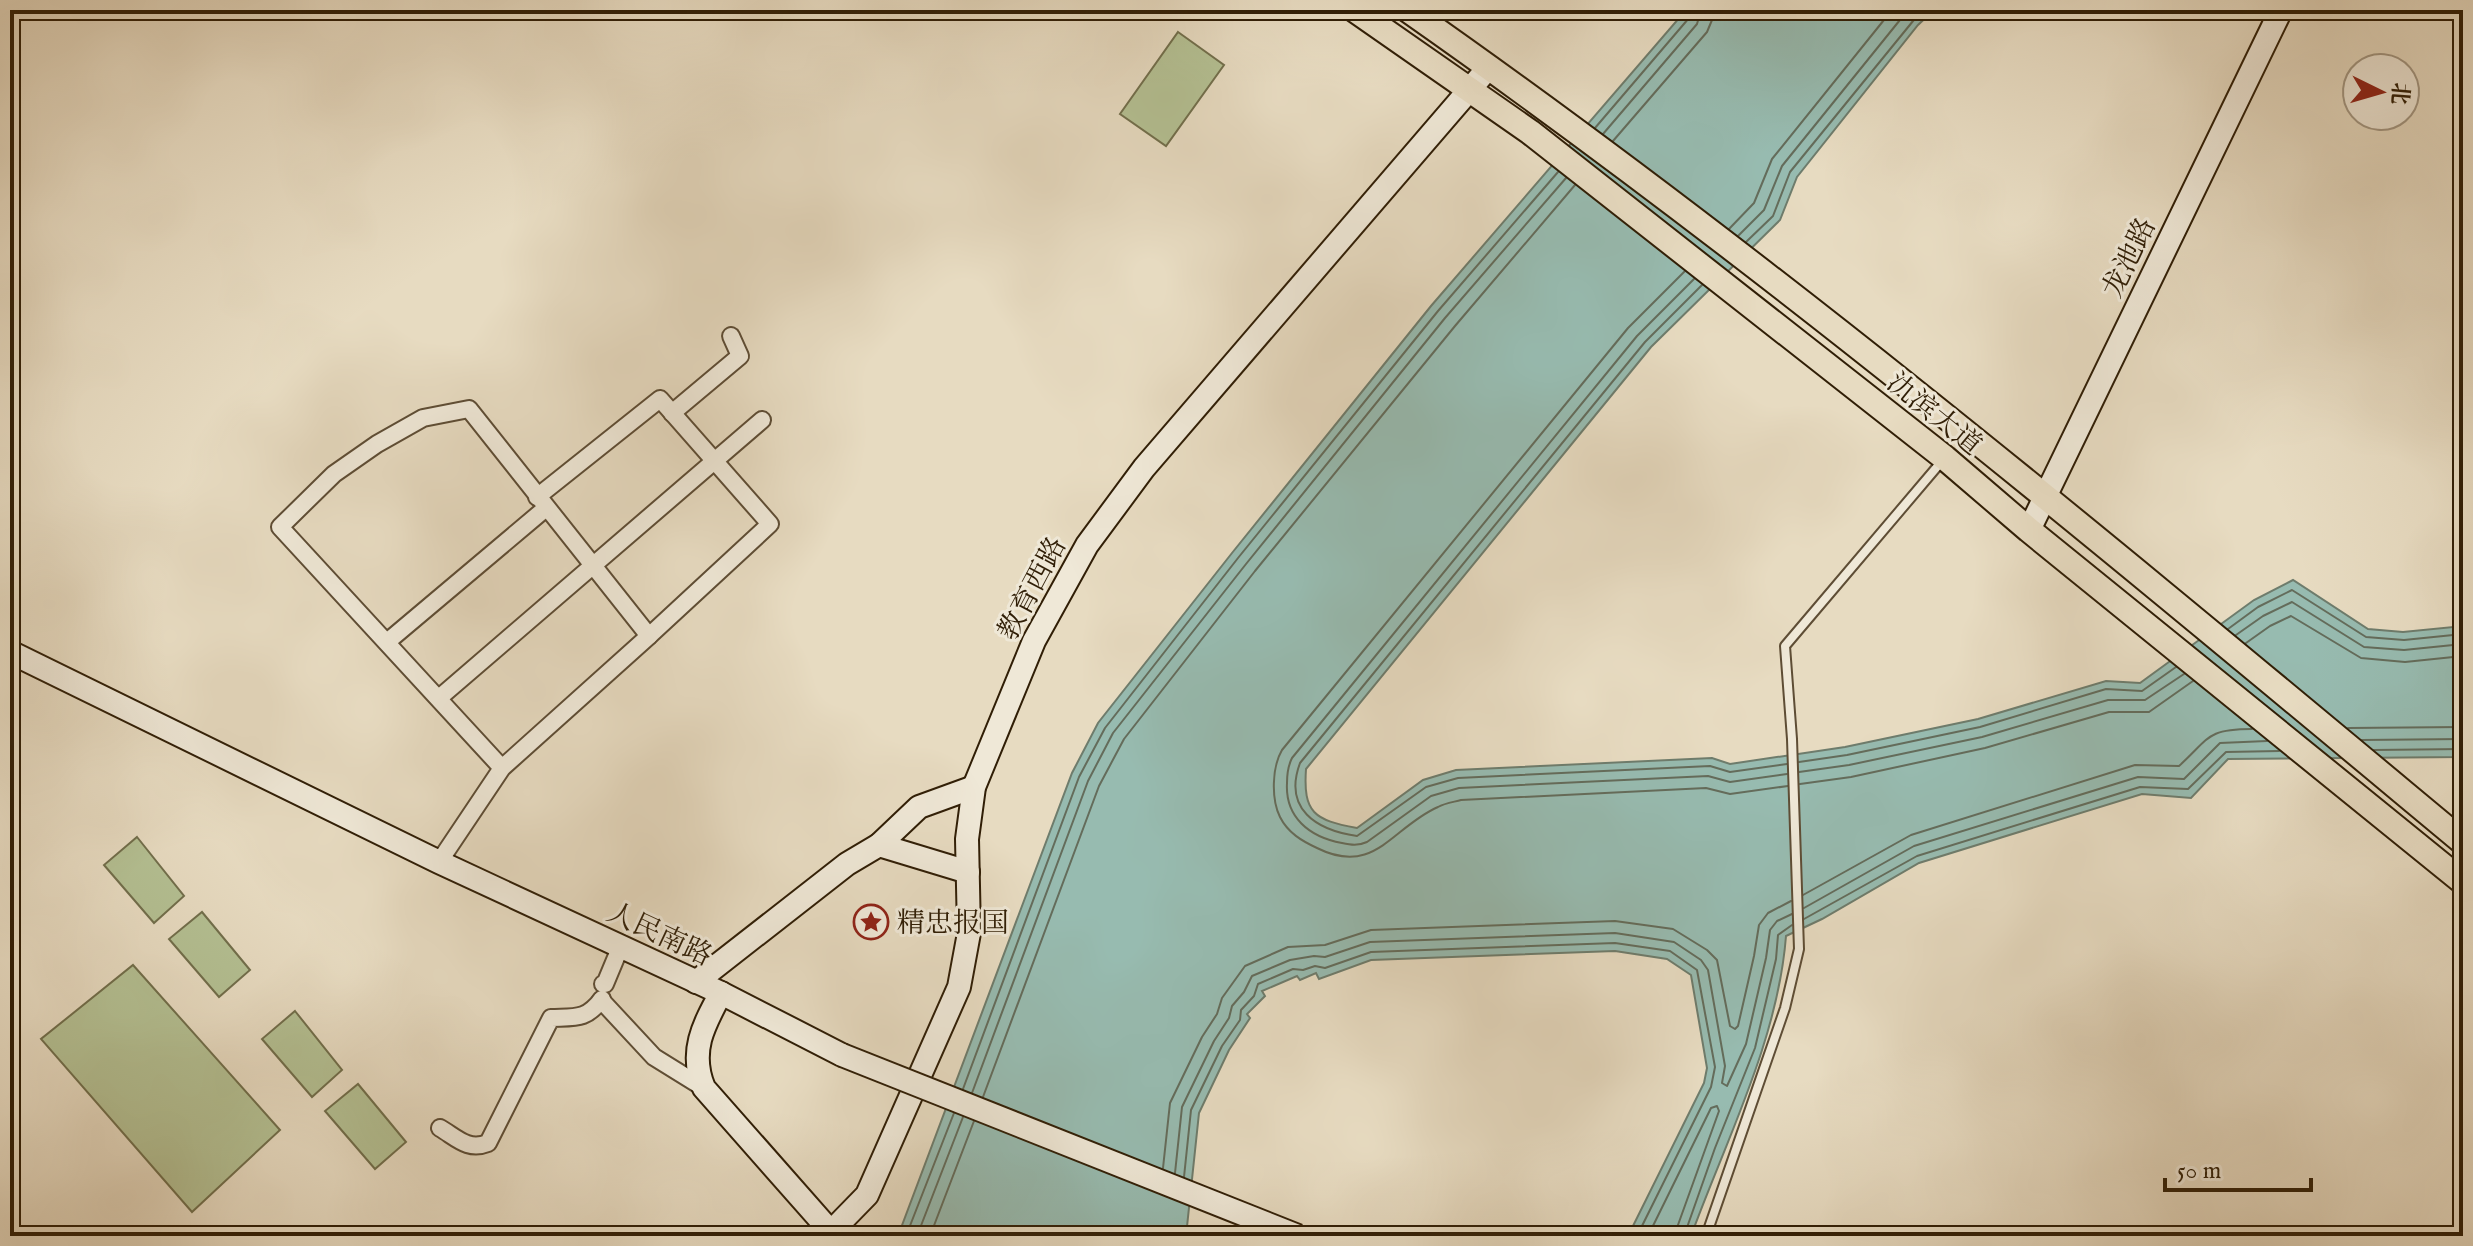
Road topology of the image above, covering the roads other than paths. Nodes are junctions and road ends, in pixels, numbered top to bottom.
1 (1355, 10) edge
2 (1408, 10) edge
3 (2281, 10) edge
4 (1489, 67) junction
5 (1469, 91) junction
6 (731, 336) dead end
7 (672, 413) junction
8 (762, 420) dead end
9 (1945, 458) junction
10 (714, 462) junction
11 (2045, 498) junction
12 (542, 502) junction
13 (2029, 530) junction
14 (592, 566) junction
15 (649, 636) junction
16 (387, 642) junction
17 (10, 652) edge
18 (439, 698) junction
19 (502, 768) junction
20 (974, 787) junction
21 (2463, 842) edge
22 (879, 845) junction
23 (439, 862) junction
24 (968, 872) junction
25 (2463, 882) edge
26 (620, 948) junction
27 (696, 982) junction
28 (721, 993) junction
29 (601, 995) junction
30 (916, 1084) junction
31 (704, 1088) junction
32 (440, 1128) dead end
33 (829, 1234) edge
34 (1298, 1236) edge
35 (1706, 1236) edge

1 - 5 main road, 氿滨大道
2 - 4 main road, 氿滨大道
3 - 11 main road, 龙池路
4 - 5 main road, 教育西路
4 - 11 main road, 氿滨大道
5 - 9 main road, 氿滨大道
5 - 20 main road, 教育西路
6 - 7 street
7 - 10 street
7 - 12 street
8 - 10 street
9 - 13 main road, 氿滨大道
9 - 35 lane
10 - 14 street
10 - 15 street
11 - 13 main road, 龙池路
11 - 21 main road, 氿滨大道
12 - 14 street
12 - 16 street
12 - 16 street
13 - 25 main road, 氿滨大道
14 - 15 street
14 - 18 street
15 - 19 street
16 - 18 street
17 - 23 main road, 人民南路
18 - 19 street
19 - 23 street
20 - 22 main road
20 - 24 main road, 教育西路
22 - 24 main road
22 - 27 main road
23 - 26 main road, 人民南路
24 - 30 main road, 教育西路
26 - 27 main road, 人民南路
26 - 29 street
27 - 28 main road, 人民南路
28 - 30 main road, 人民南路, bridge
28 - 31 main road
29 - 31 street
29 - 32 street
30 - 33 main road, 教育西路
30 - 34 main road, 人民南路, bridge
31 - 33 main road

